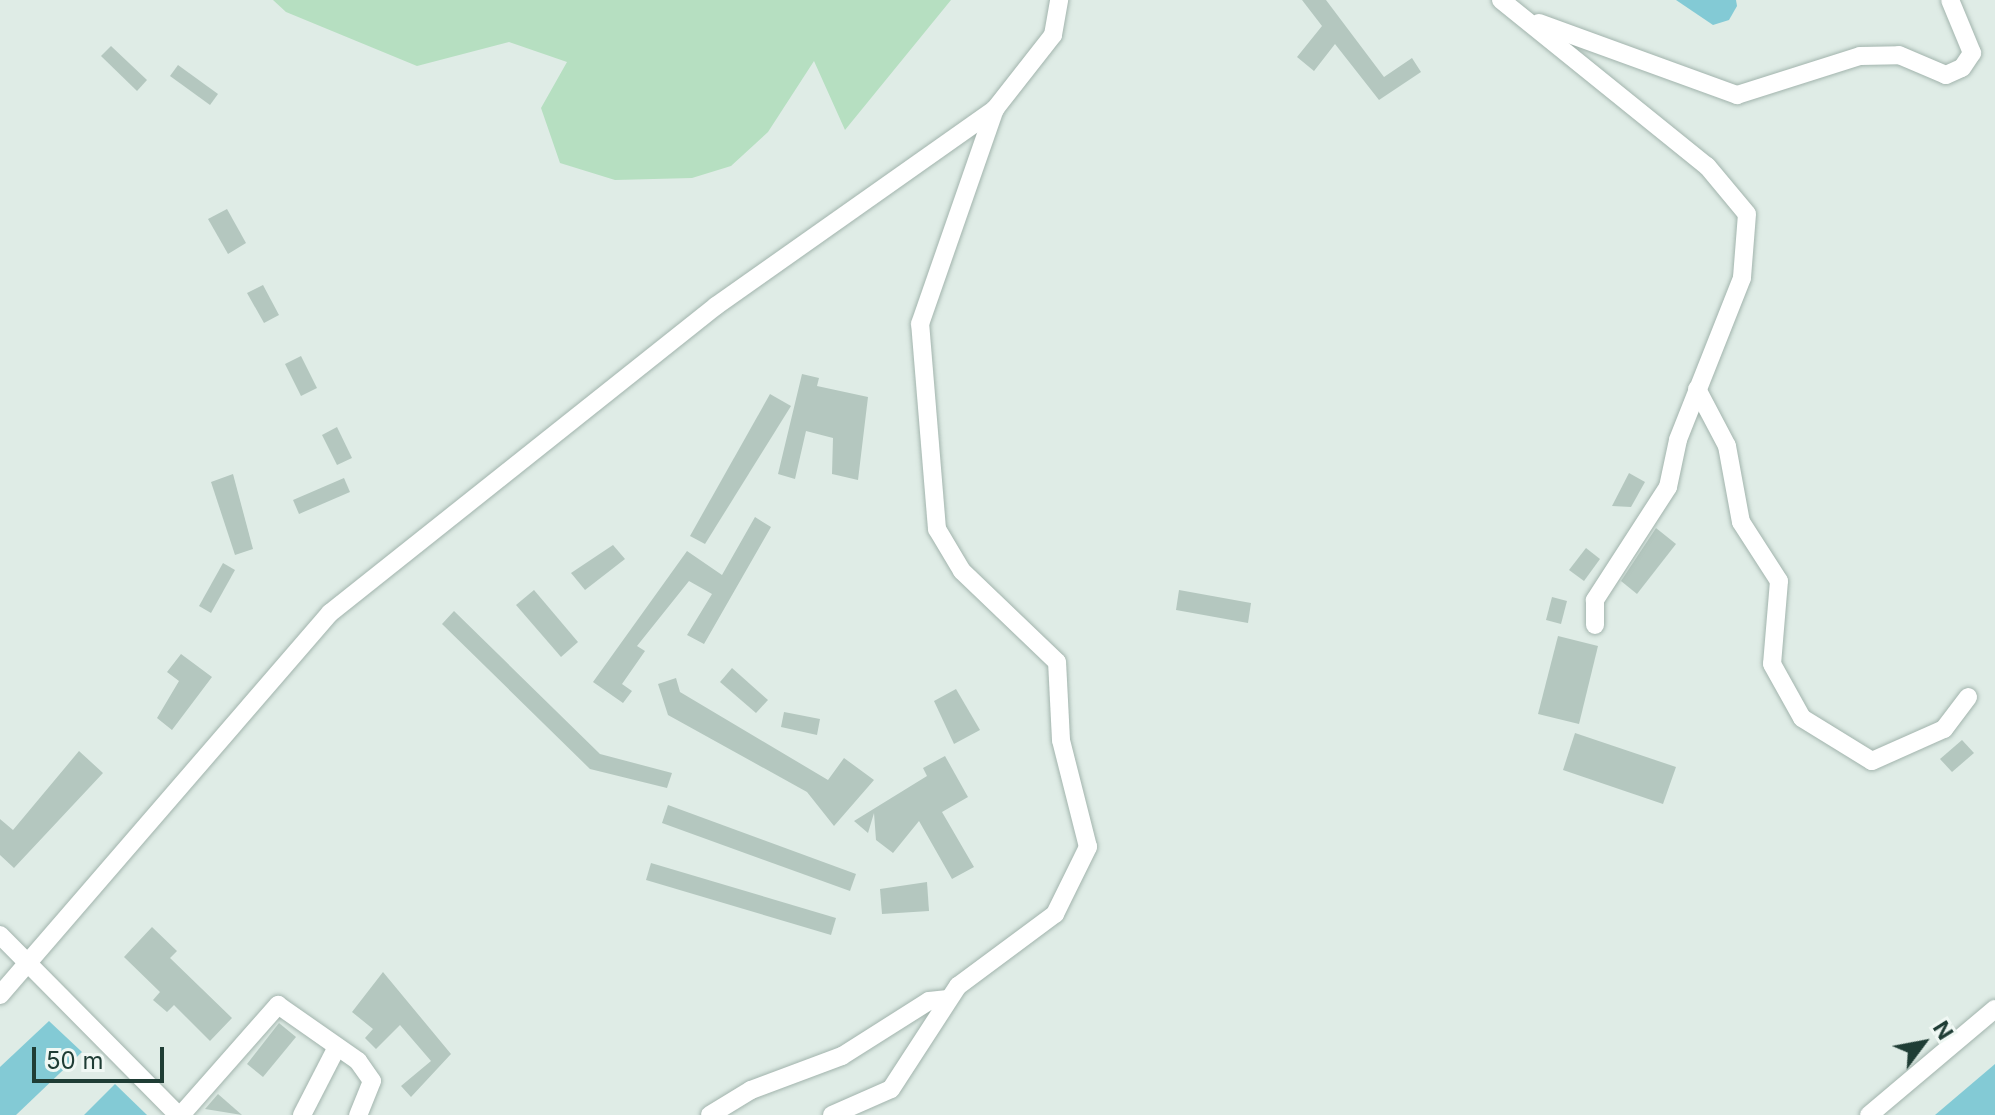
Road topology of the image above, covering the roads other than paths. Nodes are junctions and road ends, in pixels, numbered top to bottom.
1 (1059, 0) edge
2 (1501, 0) edge
3 (1950, 0) edge
4 (1532, 21) junction
5 (995, 109) junction
6 (1697, 389) junction
7 (1595, 625) dead end
8 (1968, 697) dead end
9 (0, 935) edge
10 (29, 961) junction
11 (0, 995) edge
12 (948, 999) junction
13 (1995, 1009) edge
14 (337, 1047) junction
15 (179, 1115) edge
16 (302, 1115) edge
17 (358, 1115) edge
18 (710, 1115) edge
19 (832, 1115) edge
20 (1869, 1115) edge

1 - 5 street
2 - 4 street
3 - 4 street
4 - 6 street
5 - 10 street
5 - 12 street
6 - 7 street
6 - 8 street
9 - 10 street
10 - 11 street
10 - 15 street
12 - 18 street
12 - 19 street
13 - 20 street
14 - 15 street
14 - 16 street
14 - 17 street

